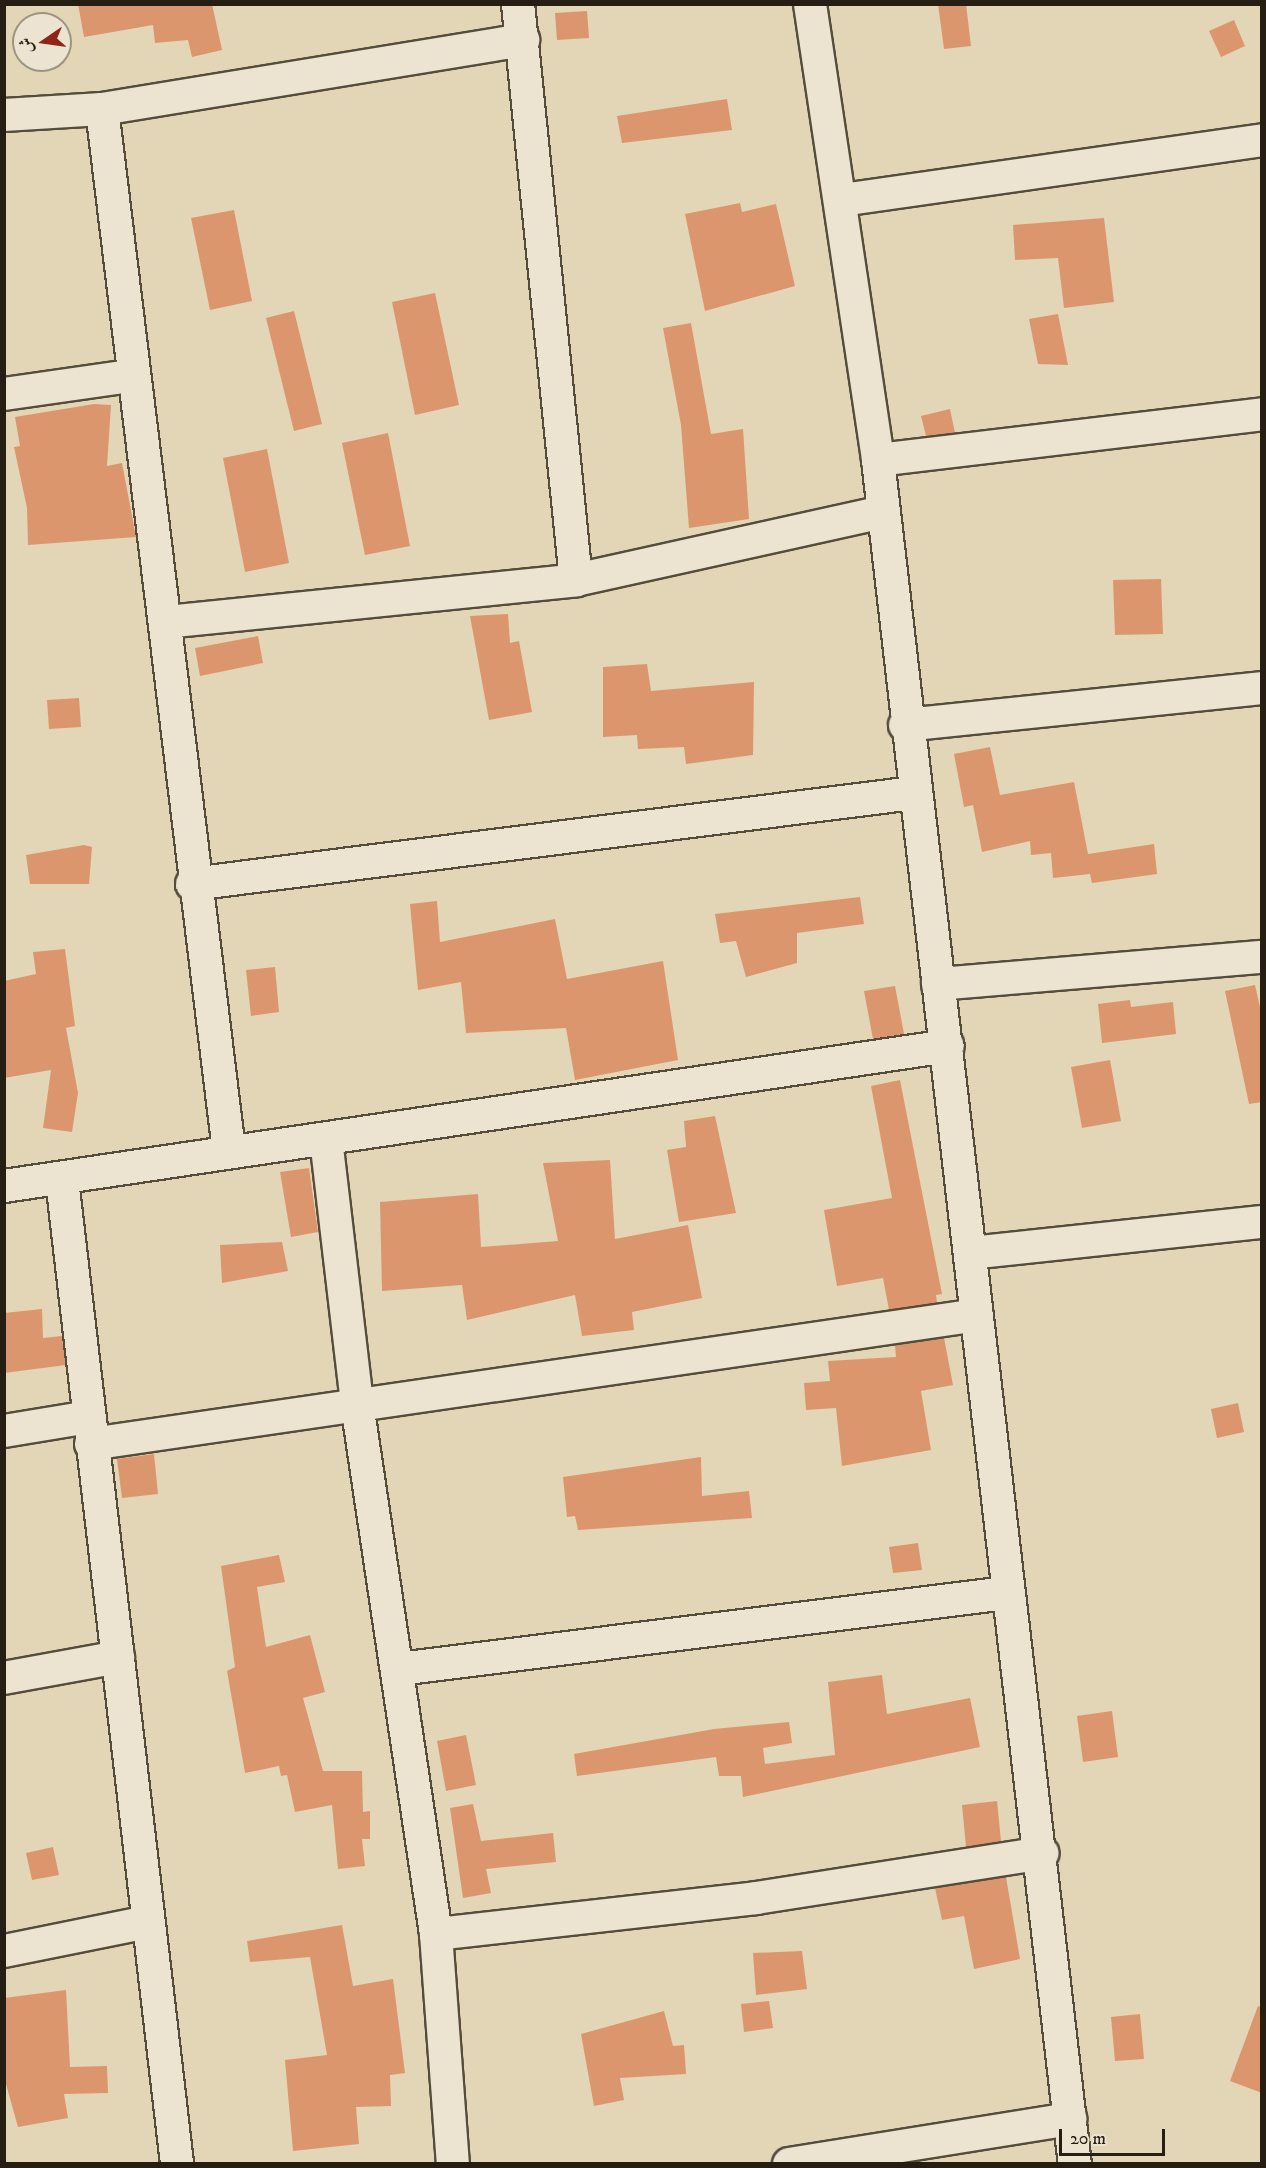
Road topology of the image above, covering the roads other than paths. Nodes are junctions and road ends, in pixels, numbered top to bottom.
1 (518, 4) edge
2 (810, 4) edge
3 (523, 40) junction
4 (102, 109) junction
5 (4, 116) edge
6 (1262, 140) edge
7 (842, 200) junction
8 (131, 376) junction
9 (4, 394) edge
10 (1262, 414) edge
11 (878, 460) junction
12 (883, 512) junction
13 (576, 580) junction
14 (166, 622) junction
15 (1262, 688) edge
16 (904, 725) junction
17 (913, 793) junction
18 (192, 884) junction
19 (1262, 957) edge
20 (938, 984) junction
21 (948, 1046) junction
22 (326, 1139) junction
23 (229, 1150) junction
24 (62, 1180) junction
25 (4, 1186) edge
26 (1262, 1221) edge
27 (970, 1253) junction
28 (977, 1315) junction
29 (357, 1404) junction
30 (4, 1431) edge
31 (90, 1431) junction
32 (1006, 1593) junction
33 (118, 1657) junction
34 (399, 1669) junction
35 (4, 1678) edge
36 (1042, 1853) junction
37 (148, 1922) junction
38 (436, 1934) junction
39 (4, 1951) edge
40 (1070, 2119) junction
41 (177, 2163) edge
42 (453, 2163) edge
43 (789, 2163) edge
44 (1075, 2163) edge

1 - 3 street
2 - 7 street
3 - 4 street
3 - 13 street
4 - 5 street
4 - 8 street
6 - 7 street
7 - 11 street
8 - 9 street
8 - 14 street
10 - 11 street
11 - 12 street
12 - 13 street
12 - 16 street
13 - 14 street
14 - 18 street
15 - 16 street
16 - 17 street
17 - 18 street
17 - 20 street
18 - 23 street
19 - 20 street
20 - 21 street
21 - 22 street
21 - 27 street
22 - 23 street
22 - 29 street
23 - 24 street
24 - 25 street
24 - 31 street
26 - 27 street
27 - 28 street
28 - 29 street
28 - 32 street
29 - 31 street
29 - 34 street
30 - 31 street
31 - 33 street
32 - 34 street
32 - 36 street
33 - 35 street
33 - 37 street
34 - 38 street
36 - 38 street
36 - 40 street
37 - 39 street
37 - 41 street
38 - 42 street
40 - 43 street
40 - 44 street

